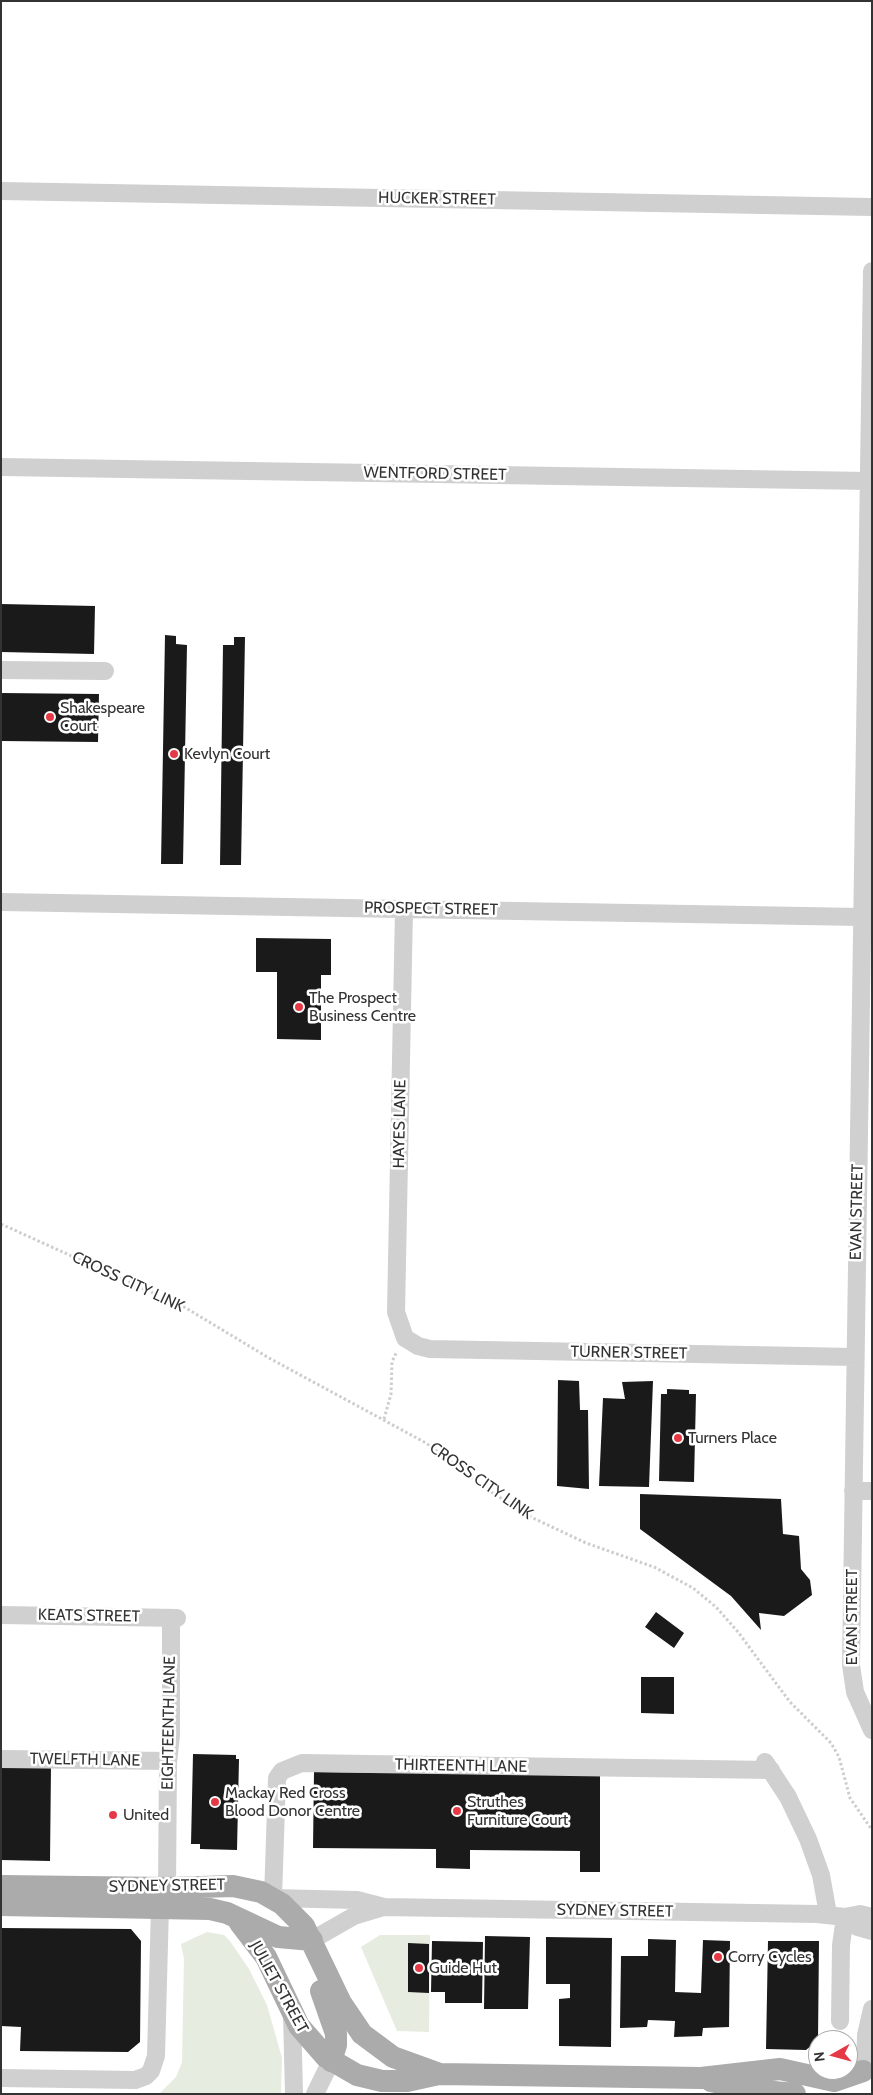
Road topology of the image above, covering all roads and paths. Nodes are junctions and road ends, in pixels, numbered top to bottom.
1 (1, 191) edge
2 (872, 207) edge
3 (872, 271) edge
4 (871, 376) edge
5 (1, 466) edge
6 (868, 481) junction
7 (1, 670) edge
8 (105, 672) dead end
9 (868, 808) edge
10 (1, 902) edge
11 (404, 909) junction
12 (861, 917) junction
13 (865, 1150) edge
14 (1, 1224) edge
15 (405, 1338) junction
16 (855, 1357) junction
17 (384, 1419) junction
18 (853, 1491) junction
19 (872, 1491) edge
20 (1, 1615) edge
21 (174, 1618) joint
22 (870, 1720) edge
23 (1, 1759) edge
24 (168, 1761) junction
25 (872, 1830) edge
26 (1, 1886) edge
27 (164, 1897) junction
28 (273, 1898) junction
29 (1, 1905) edge
30 (384, 1907) junction
31 (232, 1916) junction
32 (836, 1916) junction
33 (872, 1917) edge
34 (872, 1931) edge
35 (316, 1948) junction
36 (872, 2009) edge
37 (292, 2014) junction
38 (840, 2021) dead end
39 (331, 2061) junction
40 (867, 2068) edge
41 (440, 2074) junction
42 (1, 2078) edge
43 (701, 2078) junction
44 (135, 2086) edge
45 (294, 2094) edge
46 (315, 2094) edge
47 (795, 2094) edge
48 (860, 2094) edge

1 - 2 street, HUCKER STREET
3 - 4 street, EVAN STREET
4 - 6 street, EVAN STREET
5 - 6 street, WENTFORD STREET
6 - 9 street, EVAN STREET
7 - 8 street
9 - 12 street, EVAN STREET
10 - 11 street, PROSPECT STREET
11 - 12 street, PROSPECT STREET
11 - 15 street, HAYES LANE
12 - 13 street, EVAN STREET
13 - 16 street, EVAN STREET
14 - 17 path, CROSS CITY LINK
15 - 16 street, TURNER STREET
15 - 17 path
16 - 18 street, EVAN STREET
17 - 25 path, CROSS CITY LINK
18 - 19 street
18 - 22 street, EVAN STREET
20 - 21 street, KEATS STREET
21 - 24 street, EIGHTEENTH LANE
23 - 24 street, TWELFTH LANE
24 - 27 street, EIGHTEENTH LANE
26 - 27 main road, SYDNEY STREET
27 - 28 main road, SYDNEY STREET
27 - 29 main road, SYDNEY STREET
27 - 31 main road, SYDNEY STREET
27 - 44 street, EIGHTEENTH LANE
28 - 30 street
28 - 32 street, THIRTEENTH LANE
28 - 35 main road, SYDNEY STREET
30 - 32 street, SYDNEY STREET
30 - 35 street
31 - 35 main road, SYDNEY STREET
31 - 37 main road, JULIET STREET
32 - 33 street, SYDNEY STREET
32 - 34 street, SYDNEY STREET
32 - 38 street, THIRTEENTH LANE
35 - 39 main road
35 - 41 main road, JULIET STREET
36 - 40 street
37 - 39 main road, JULIET STREET
37 - 45 street
39 - 41 main road, JULIET STREET
39 - 46 street
40 - 43 main road, JULIET STREET
40 - 48 main road
41 - 43 main road, JULIET STREET
42 - 44 street
43 - 47 main road, JULIET STREET

